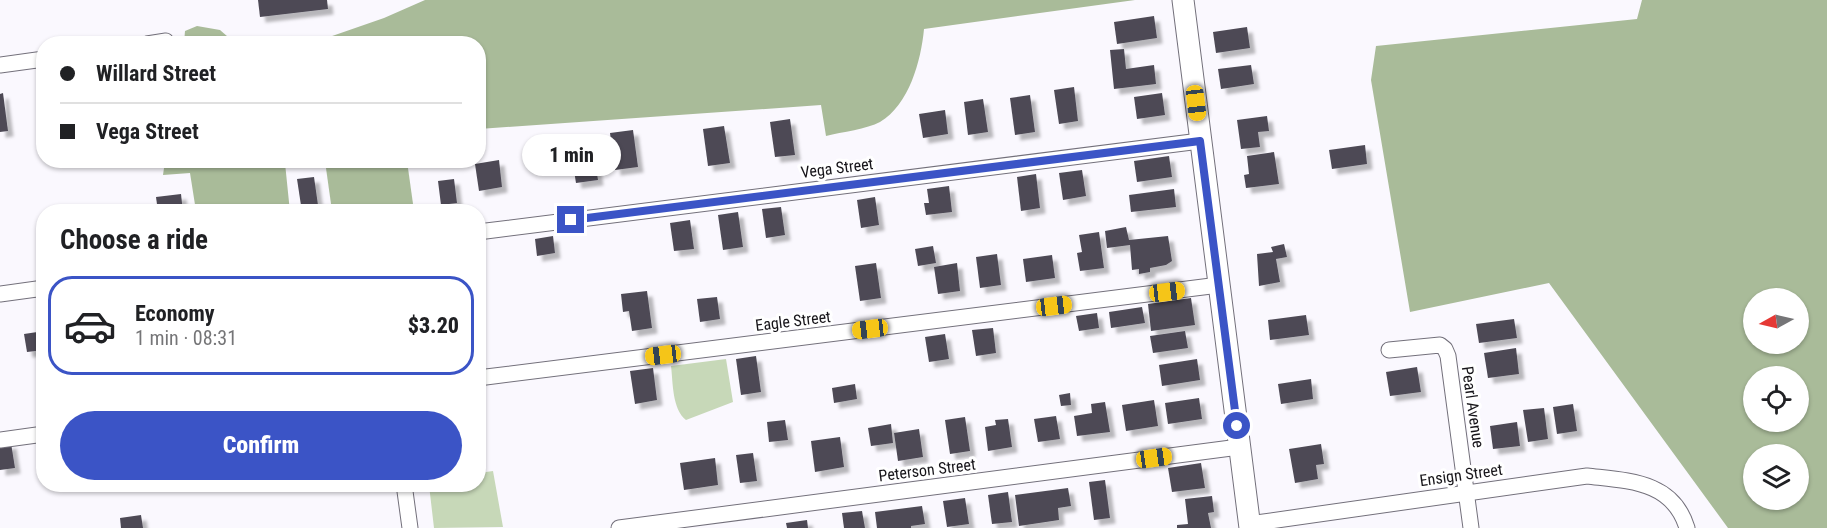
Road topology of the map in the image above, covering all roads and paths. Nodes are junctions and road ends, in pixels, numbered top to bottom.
1 (1183, 0) edge
2 (36, 60) edge
3 (0, 65) edge
4 (1200, 141) junction
5 (486, 231) edge
6 (1219, 285) junction
7 (36, 289) edge
8 (0, 294) edge
9 (1389, 350) dead end
10 (486, 377) edge
11 (36, 435) edge
12 (0, 440) edge
13 (1239, 447) junction
14 (405, 492) edge
15 (1466, 492) junction
16 (1249, 526) edge
17 (410, 528) edge
18 (619, 528) edge
19 (1471, 528) edge
20 (1687, 528) edge

1 - 4 street
2 - 3 street
4 - 5 street, Vega Street
4 - 6 street
6 - 10 street, Eagle Street
6 - 13 street
7 - 8 street
9 - 15 street, Pearl Avenue
11 - 12 street
13 - 16 street
13 - 18 street, Peterson Street
14 - 17 street
15 - 16 street, Ensign Street
15 - 19 street, Pearl Avenue
15 - 20 street, Ensign Street

